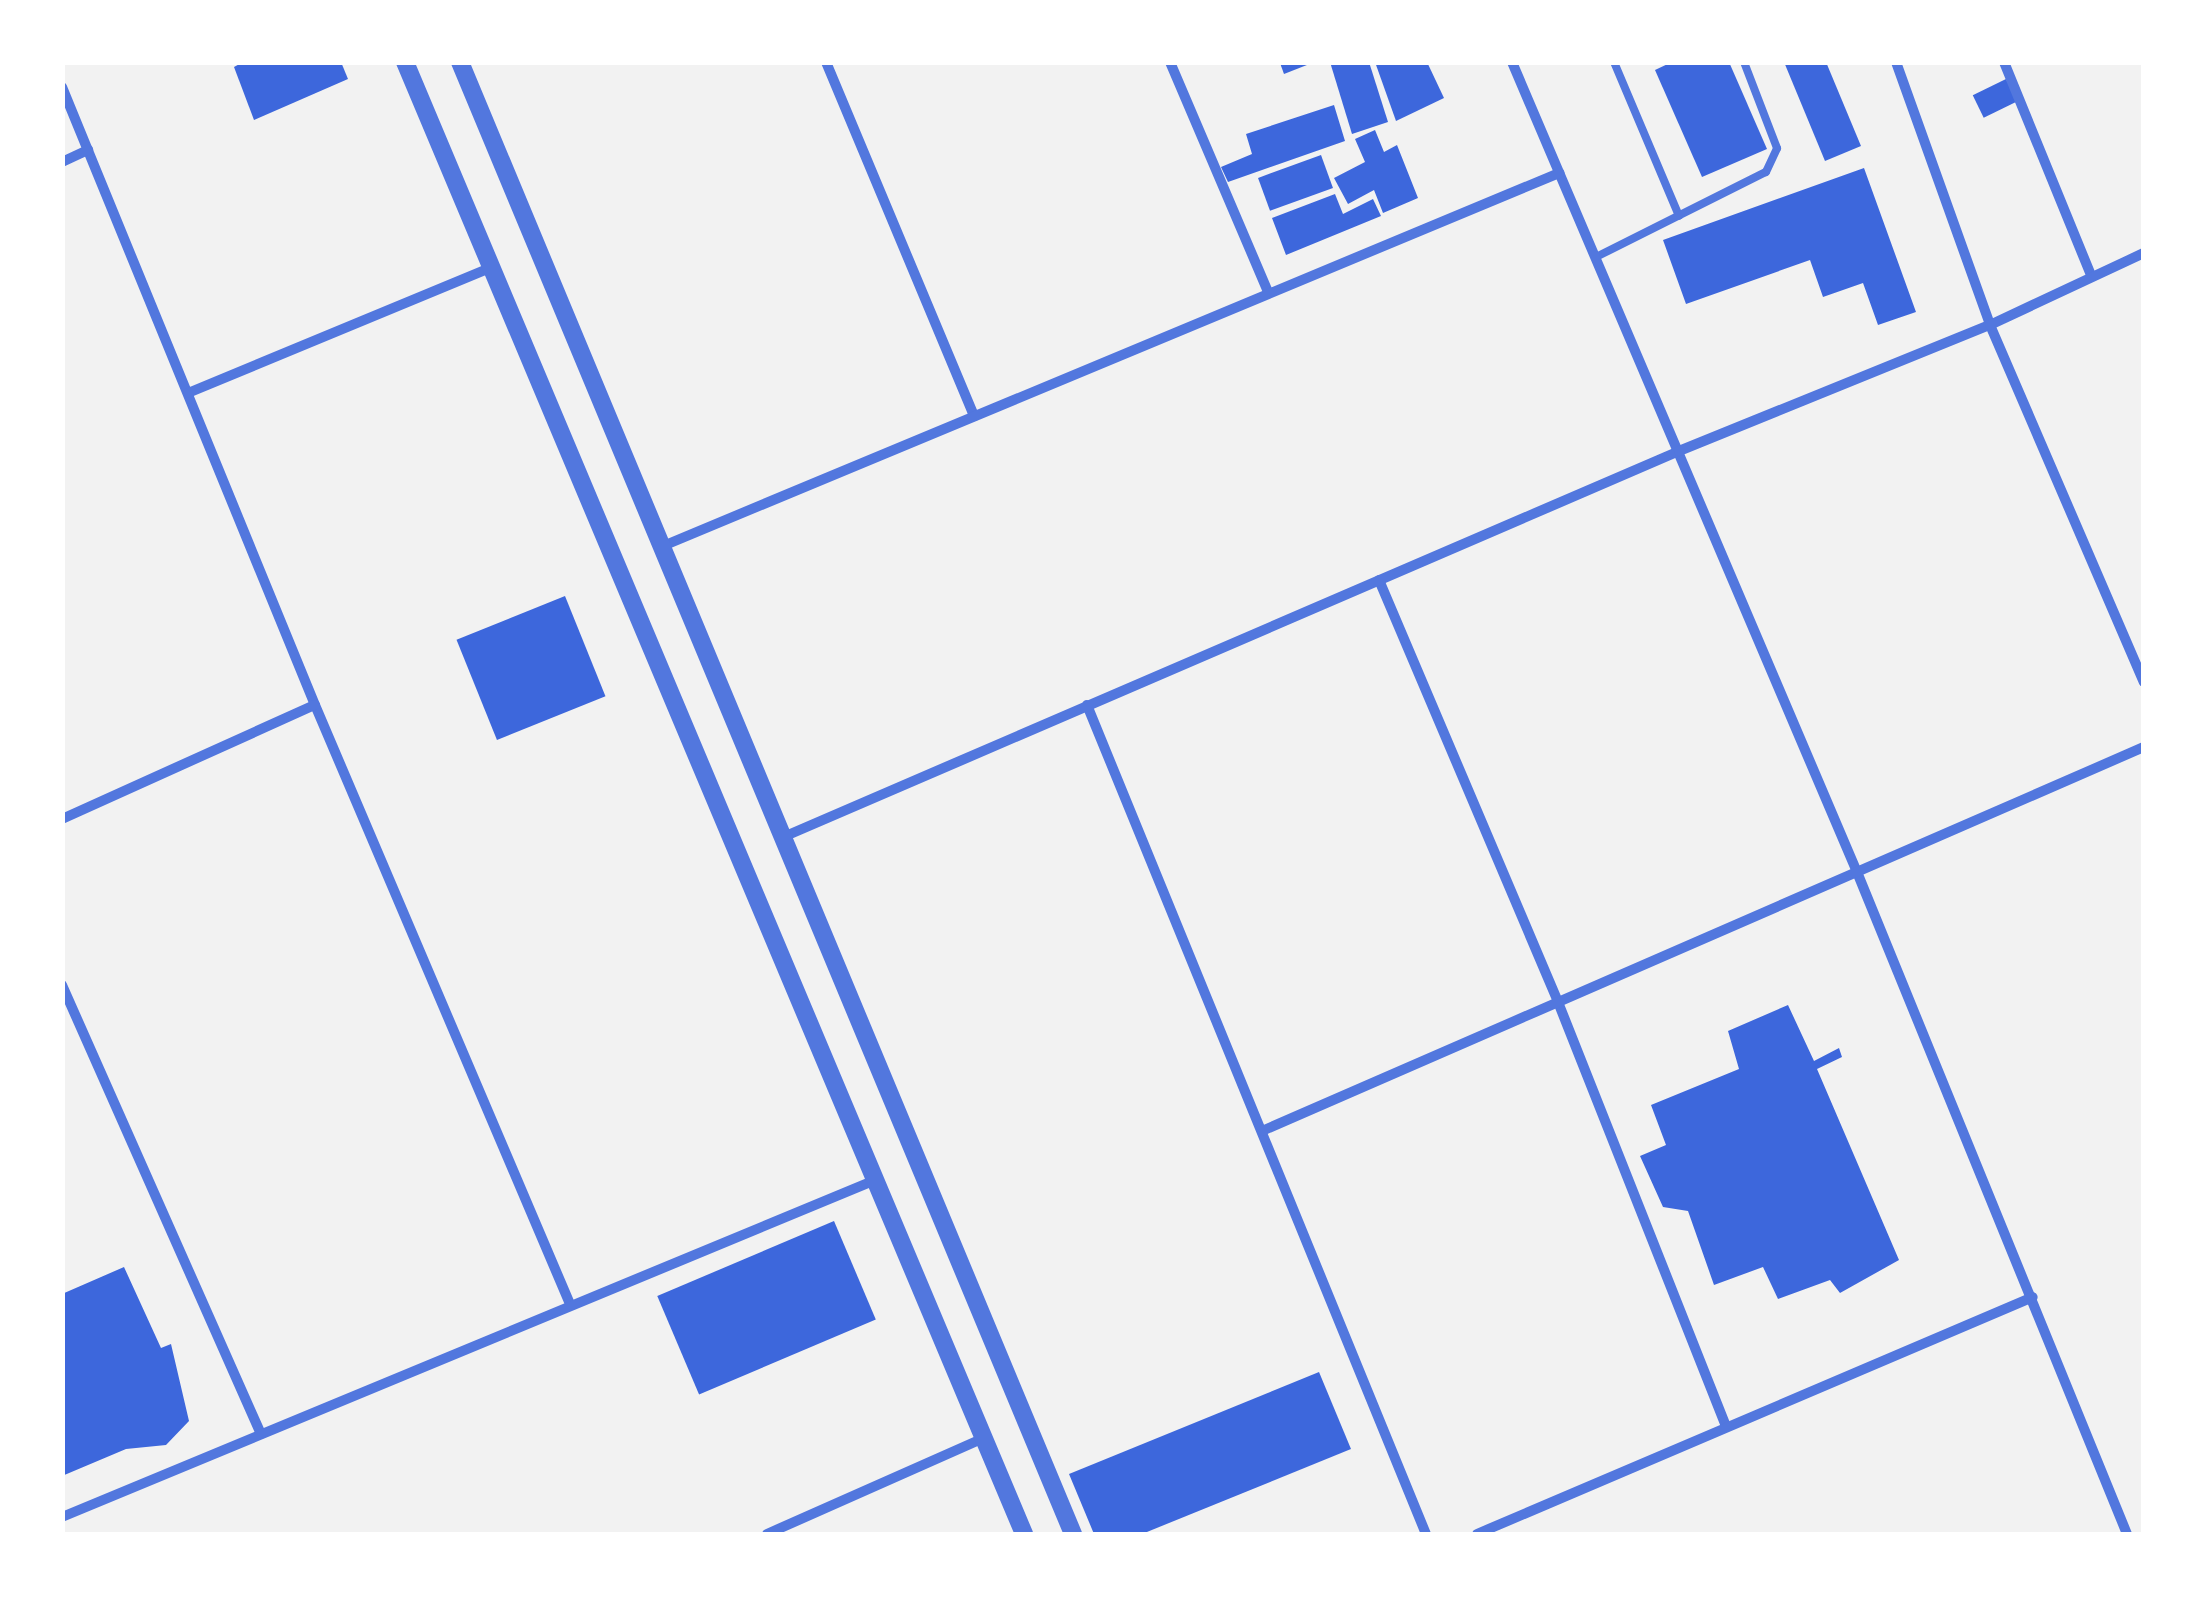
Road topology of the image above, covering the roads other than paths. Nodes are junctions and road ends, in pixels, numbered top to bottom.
1 (404, 62) edge
2 (460, 62) edge
3 (826, 62) edge
4 (1170, 62) edge
5 (1512, 62) edge
6 (1614, 62) edge
7 (1744, 62) edge
8 (1896, 62) edge
9 (2004, 62) edge
10 (62, 87) edge
11 (88, 150) junction
12 (62, 162) edge
13 (1560, 172) junction
14 (1678, 216) junction
15 (2144, 253) edge
16 (1596, 257) junction
17 (492, 266) junction
18 (2091, 275) junction
19 (1268, 292) junction
20 (1990, 326) junction
21 (188, 393) junction
22 (974, 416) junction
23 (1679, 452) junction
24 (664, 546) junction
25 (1379, 580) junction
26 (2144, 682) edge
27 (1087, 704) junction
28 (315, 705) junction
29 (2144, 747) edge
30 (62, 819) edge
31 (780, 839) junction
32 (1857, 872) junction
33 (62, 984) edge
34 (1558, 1002) junction
35 (1262, 1131) junction
36 (876, 1180) junction
37 (2033, 1298) junction
38 (570, 1304) junction
39 (1726, 1427) junction
40 (261, 1434) junction
41 (984, 1438) junction
42 (62, 1518) edge
43 (767, 1534) edge
44 (1024, 1534) edge
45 (1073, 1534) edge
46 (1426, 1534) edge
47 (1477, 1534) edge
48 (2127, 1534) edge

1 - 17 street
2 - 24 street
3 - 22 street
4 - 19 street
5 - 13 street
6 - 14 lane
7 - 14 lane
8 - 20 street
9 - 18 street
10 - 11 street
11 - 12 street
11 - 21 street
13 - 16 street
13 - 19 street
14 - 16 lane
15 - 18 street
16 - 23 street
17 - 21 street
17 - 36 street
18 - 20 street
19 - 22 street
20 - 23 street
20 - 26 street
21 - 28 street
22 - 24 street
23 - 25 street
23 - 32 street
24 - 31 street
25 - 27 street
25 - 34 street
27 - 31 street
27 - 35 street
28 - 30 street
28 - 38 street
29 - 32 street
31 - 45 street
32 - 34 street
32 - 37 street
33 - 40 street
34 - 35 street
34 - 39 street
35 - 46 street
36 - 38 street
36 - 41 street
37 - 39 street
37 - 48 street
38 - 40 street
39 - 47 street
40 - 42 street
41 - 43 street
41 - 44 street

